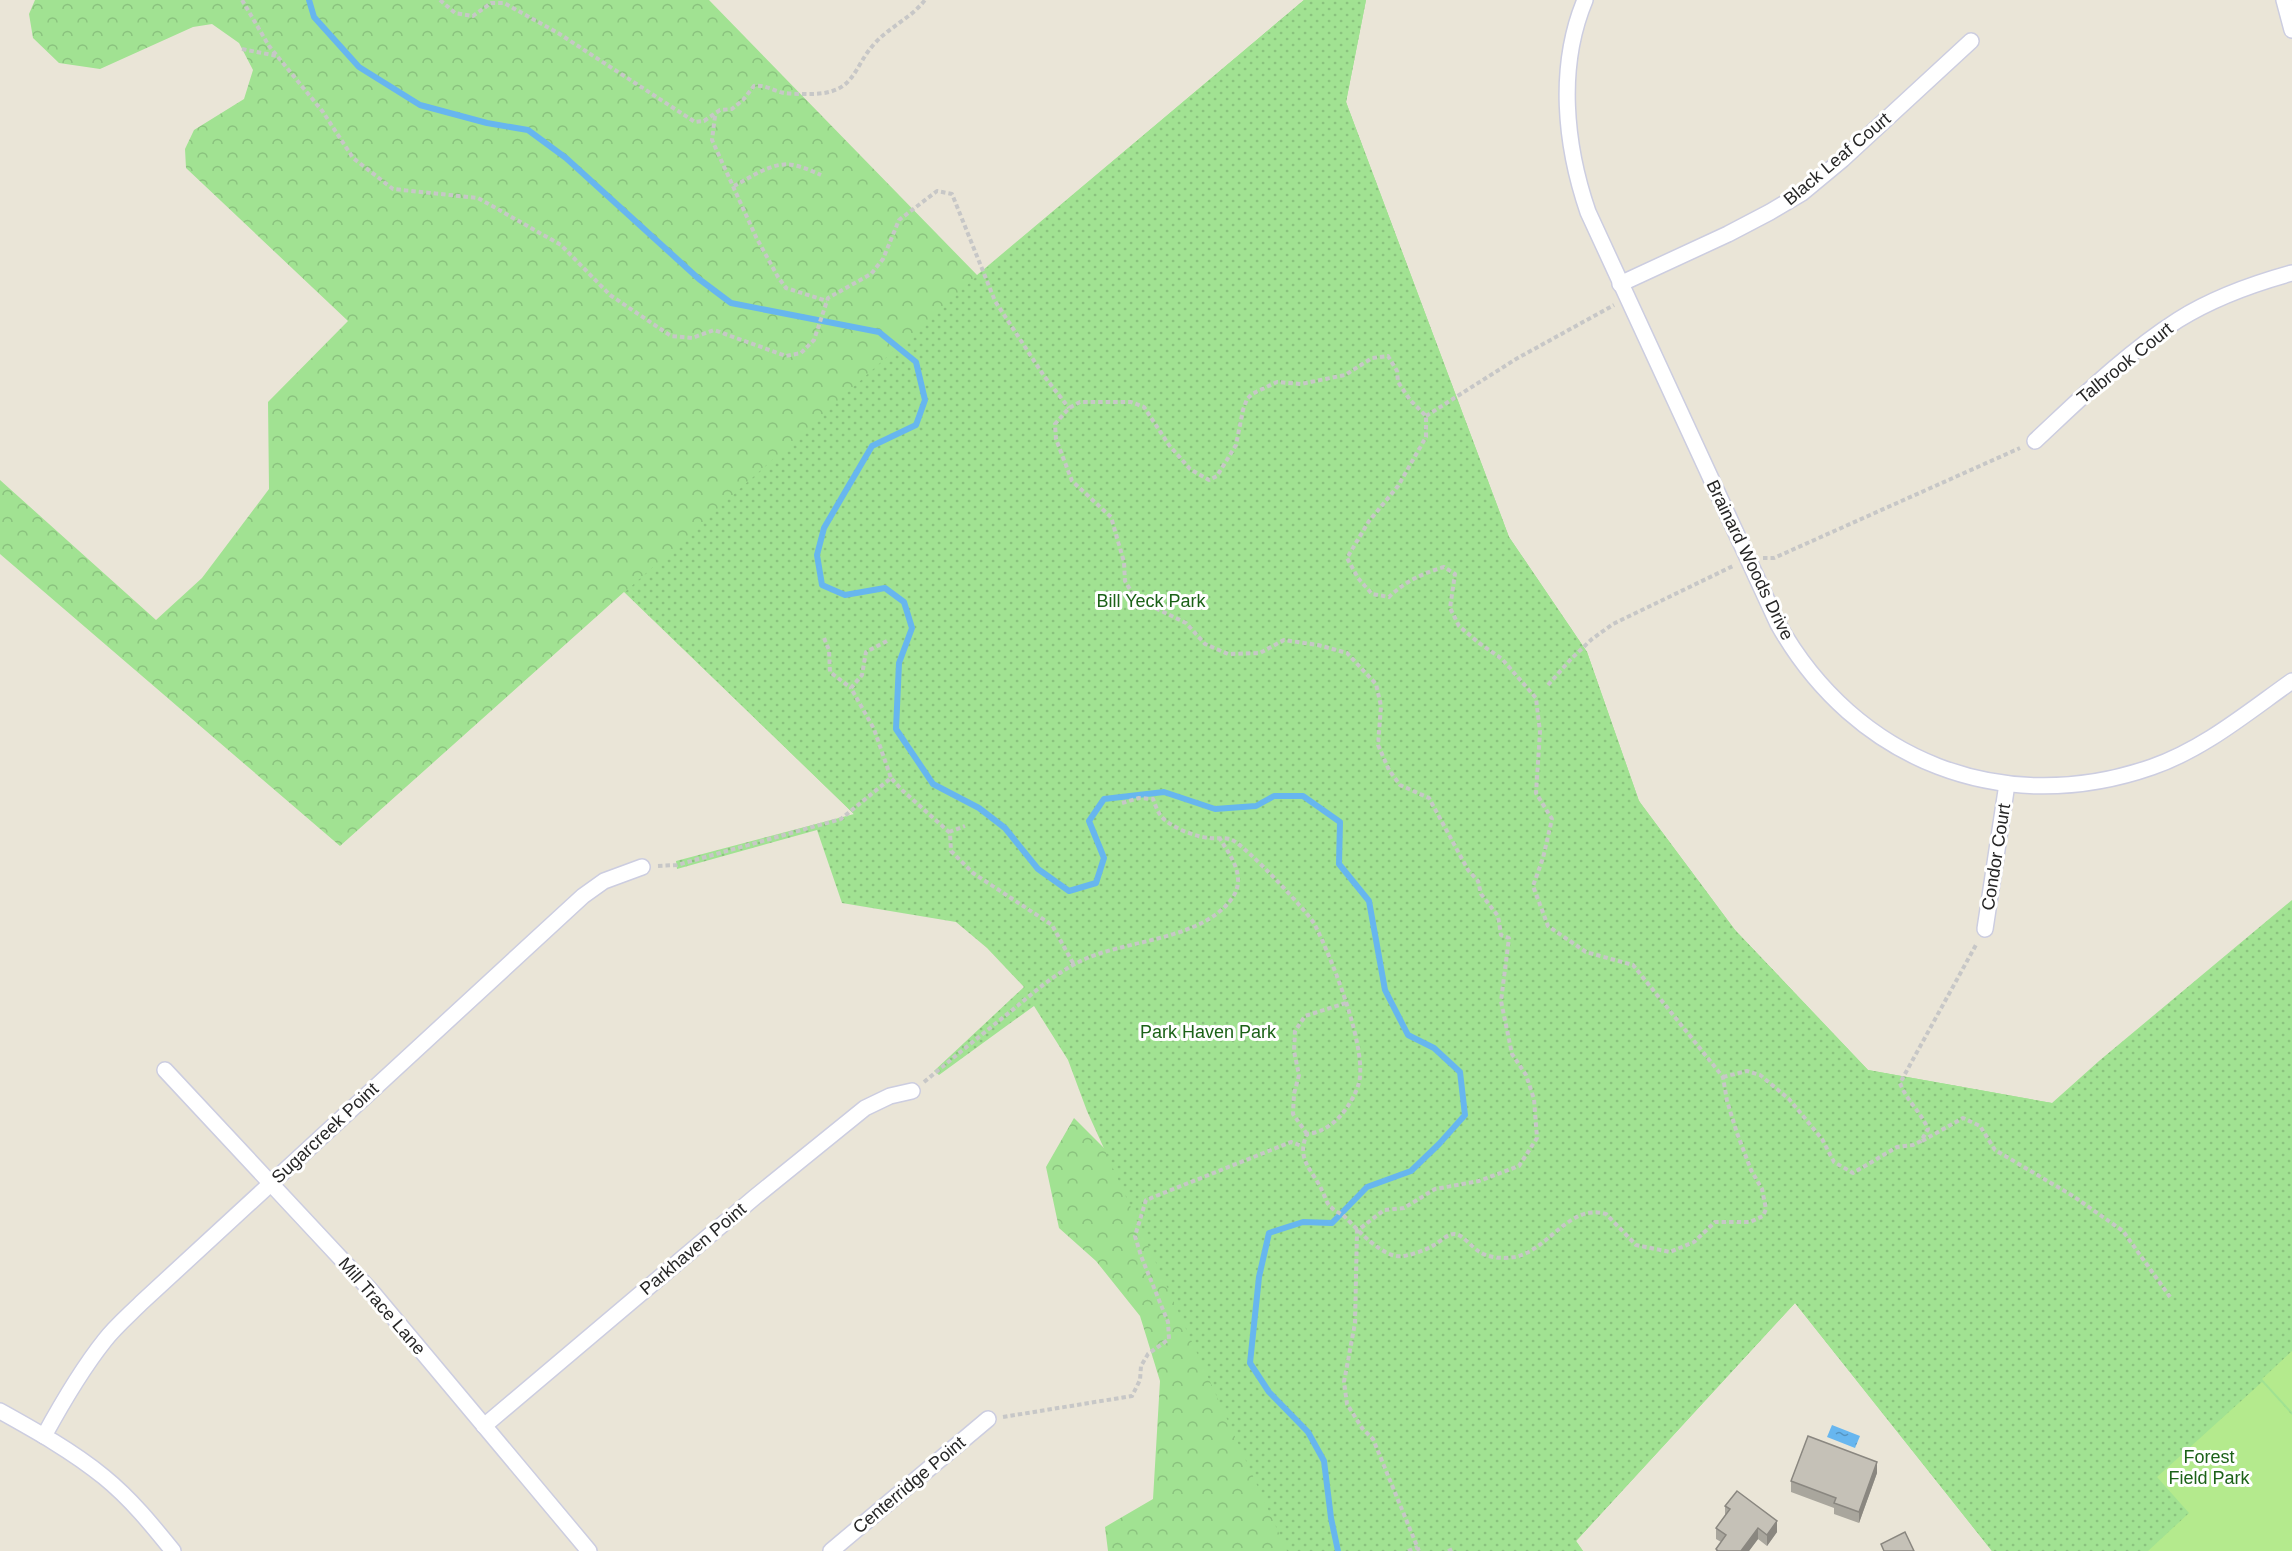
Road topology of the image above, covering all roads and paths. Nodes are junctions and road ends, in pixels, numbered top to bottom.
1 (242, 0) edge
2 (440, 0) edge
3 (925, 0) edge
4 (1585, 0) edge
5 (2284, 0) edge
6 (504, 1) edge
7 (2292, 30) edge
8 (1971, 41) dead end
9 (242, 49) dead end
10 (277, 56) junction
11 (715, 115) junction
12 (821, 175) dead end
13 (734, 186) junction
14 (2292, 273) edge
15 (1623, 291) junction
16 (827, 301) junction
17 (1069, 408) junction
18 (1426, 416) junction
19 (2035, 441) joint
20 (1748, 559) junction
21 (824, 638) dead end
22 (887, 641) dead end
23 (2292, 681) edge
24 (1548, 685) dead end
25 (851, 688) junction
26 (891, 778) junction
27 (2007, 784) junction
28 (1122, 803) dead end
29 (965, 826) dead end
30 (949, 832) junction
31 (1219, 839) junction
32 (642, 867) joint
33 (1985, 929) joint
34 (1074, 965) junction
35 (1346, 1003) junction
36 (165, 1070) dead end
37 (1723, 1077) junction
38 (912, 1091) joint
39 (1308, 1134) junction
40 (1922, 1141) junction
41 (1302, 1146) junction
42 (271, 1183) junction
43 (1357, 1231) junction
44 (2170, 1297) dead end
45 (0, 1411) edge
46 (988, 1419) joint
47 (484, 1425) junction
48 (44, 1436) junction
49 (1419, 1549) edge
50 (173, 1551) edge
51 (589, 1551) edge
52 (831, 1551) edge
53 (1408, 1551) edge

1 - 10 path
2 - 6 path
3 - 11 path
4 - 15 street, Brainard Woods Drive
5 - 7 street
6 - 11 path
8 - 15 street, Black Leaf Court
9 - 10 path
10 - 16 path
11 - 13 path
12 - 13 path
13 - 16 path
14 - 19 street, Talbrook Court
15 - 18 path
15 - 20 street, Brainard Woods Drive
16 - 17 path
17 - 18 path
17 - 43 path
18 - 37 path
19 - 20 path
20 - 24 path
20 - 27 street, Brainard Woods Drive
21 - 25 path
22 - 25 path
23 - 27 street, Brainard Woods Drive
25 - 26 path
26 - 30 path
26 - 32 path
27 - 33 street, Condor Court
28 - 31 path
29 - 30 path
30 - 34 path
31 - 34 path
31 - 35 path
32 - 42 street, Sugarcreek Point
33 - 40 path
34 - 38 path
35 - 39 path
35 - 39 path
36 - 42 street, Mill Trace Lane
37 - 40 path
37 - 43 path
38 - 47 street, Parkhaven Point
39 - 41 path
40 - 44 path
41 - 43 path
41 - 46 path
42 - 47 street, Mill Trace Lane
42 - 48 street, Sugarcreek Point
43 - 49 path
45 - 48 street
46 - 52 street, Centerridge Point
47 - 51 street, Mill Trace Lane
48 - 50 street
49 - 53 path

